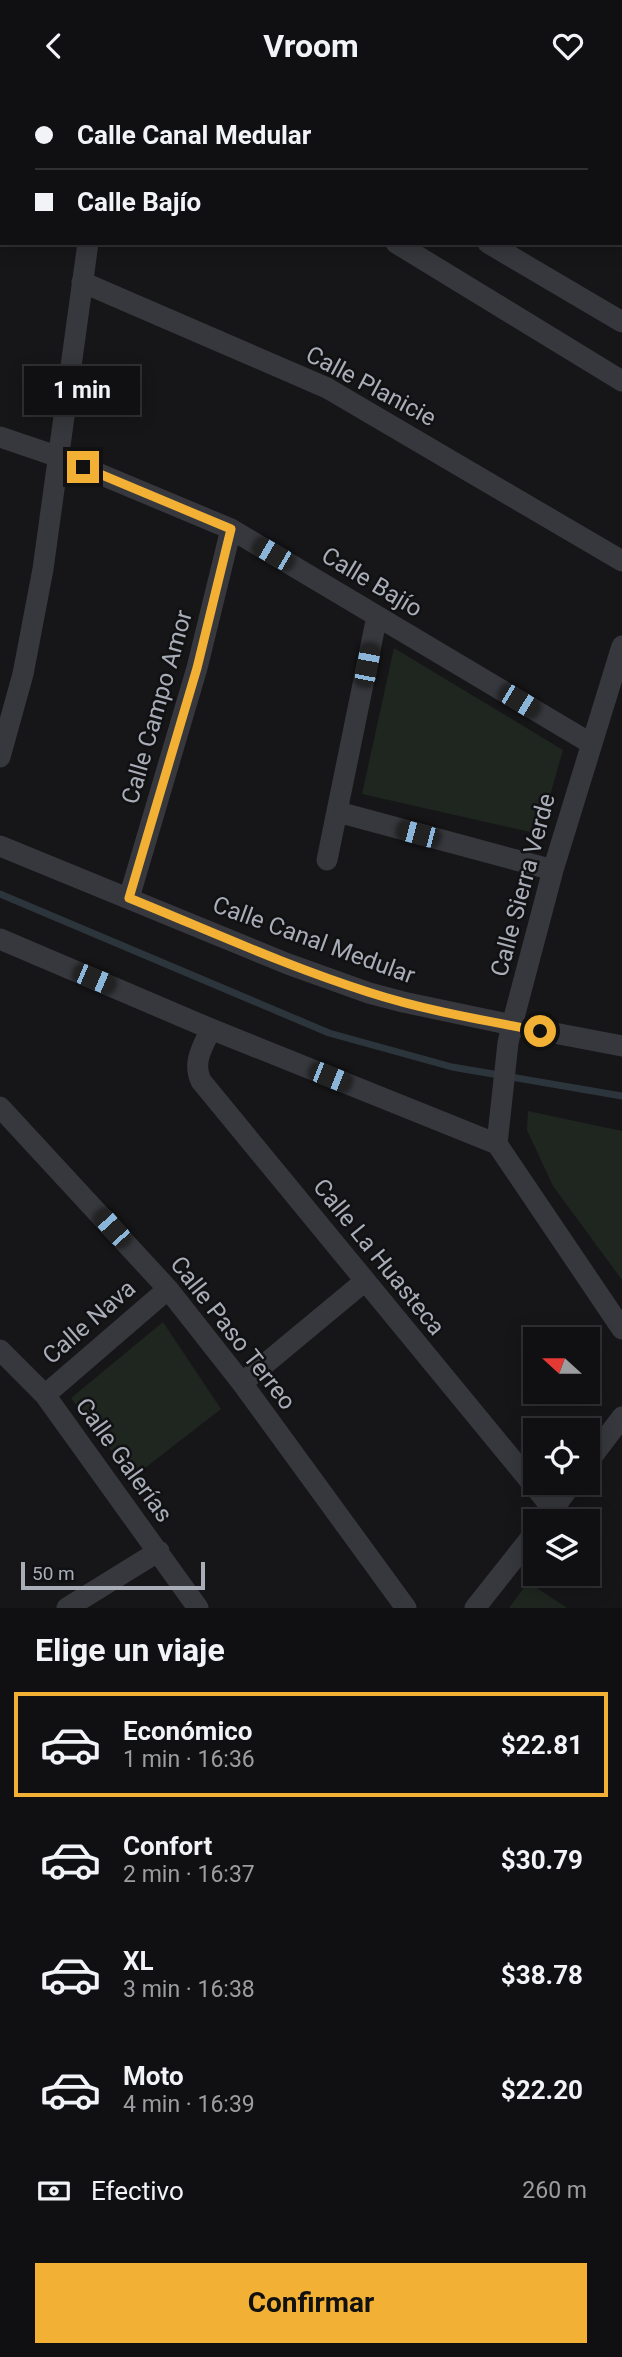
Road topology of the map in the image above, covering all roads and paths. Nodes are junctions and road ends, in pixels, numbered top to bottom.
1 (88, 245) edge
2 (399, 245) edge
3 (491, 245) edge
4 (82, 282) junction
5 (622, 322) edge
6 (622, 380) edge
7 (0, 437) edge
8 (59, 457) junction
9 (231, 529) junction
10 (622, 561) edge
11 (377, 615) junction
12 (622, 646) edge
13 (590, 743) junction
14 (0, 757) edge
15 (338, 813) junction
16 (0, 846) edge
17 (327, 860) dead end
18 (553, 870) junction
19 (129, 898) junction
20 (0, 939) edge
21 (211, 1029) junction
22 (510, 1034) junction
23 (622, 1046) edge
24 (0, 1107) edge
25 (497, 1144) junction
26 (365, 1281) junction
27 (168, 1289) junction
28 (622, 1329) edge
29 (0, 1350) edge
30 (242, 1384) junction
31 (44, 1395) junction
32 (622, 1417) edge
33 (600, 1446) edge
34 (563, 1495) edge
35 (543, 1509) edge
36 (553, 1509) edge
37 (523, 1547) edge
38 (159, 1551) junction
39 (67, 1608) edge
40 (198, 1608) edge
41 (406, 1608) edge
42 (475, 1608) edge

1 - 4 street
2 - 6 street
3 - 5 street
4 - 8 street
4 - 10 street, Calle Planicie
7 - 8 street, Calle Bajío
8 - 9 street, Calle Bajío
8 - 14 street
9 - 11 street, Calle Bajío
9 - 19 street, Calle Campo Amor
11 - 13 street, Calle Bajío
11 - 15 street
12 - 13 street, Calle Sierra Verde
13 - 18 street, Calle Sierra Verde
15 - 17 street
15 - 18 street
16 - 19 street, Calle Canal Medular
18 - 22 street, Calle Sierra Verde
19 - 22 street, Calle Canal Medular
20 - 21 street
21 - 25 street
21 - 26 street, Calle La Huasteca
22 - 23 street, Calle Canal Medular
22 - 25 street, Calle Sierra Verde
24 - 27 street, Calle Paso Terreo
25 - 28 street
26 - 30 street
26 - 35 street, Calle La Huasteca
27 - 30 street, Calle Paso Terreo
27 - 31 street, Calle Nava
29 - 31 street, Calle Galerías
30 - 41 street, Calle Paso Terreo
31 - 38 street, Calle Galerías
32 - 33 street
34 - 36 street
37 - 42 street
38 - 39 street
38 - 40 street, Calle Galerías

